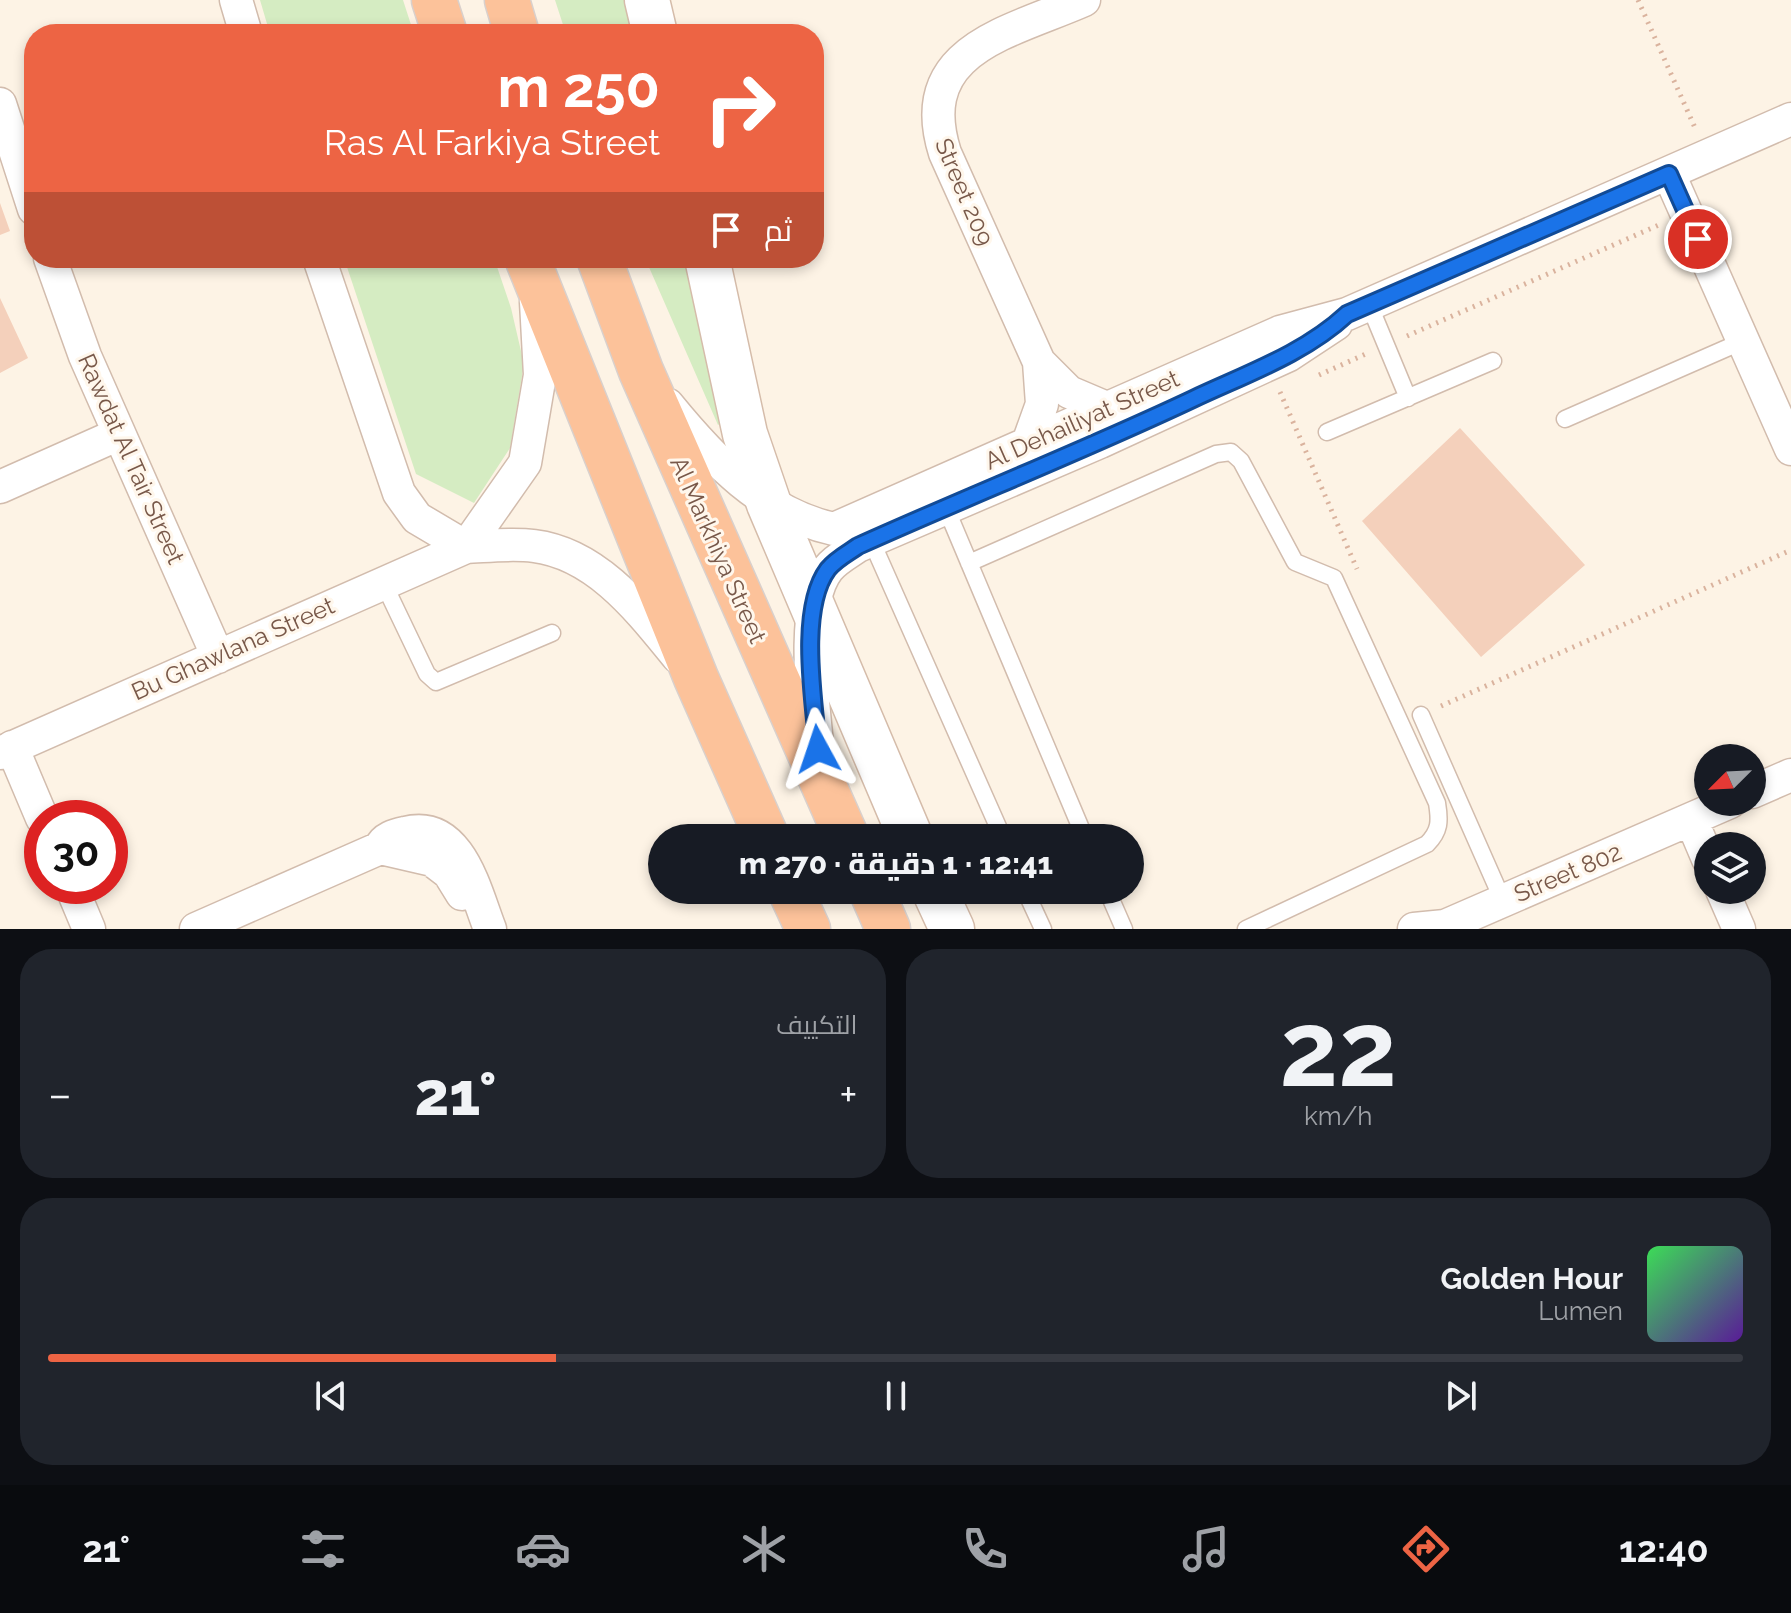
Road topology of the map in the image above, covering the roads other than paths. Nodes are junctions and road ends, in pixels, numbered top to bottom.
1 (236, 0) edge
2 (434, 0) edge
3 (507, 0) edge
4 (647, 0) edge
5 (1084, 0) edge
6 (243, 24) edge
7 (442, 24) edge
8 (514, 24) edge
9 (653, 24) edge
10 (0, 104) edge
11 (1791, 119) edge
12 (1669, 174) junction
13 (24, 178) edge
14 (54, 268) edge
15 (322, 268) edge
16 (530, 268) edge
17 (603, 268) edge
18 (709, 268) edge
19 (1358, 309) junction
20 (1743, 341) junction
21 (1493, 361) dead end
22 (1039, 362) junction
23 (641, 371) junction
24 (1408, 398) junction
25 (1109, 409) junction
26 (1565, 419) dead end
27 (1327, 432) dead end
28 (119, 434) junction
29 (1028, 443) junction
30 (1791, 449) edge
31 (0, 487) edge
32 (769, 504) junction
33 (946, 508) junction
34 (871, 540) junction
35 (466, 547) junction
36 (969, 563) junction
37 (383, 582) junction
38 (814, 605) junction
39 (552, 633) dead end
40 (218, 657) junction
41 (696, 678) junction
42 (1421, 715) road end
43 (6, 750) edge
44 (1791, 775) edge
45 (820, 780) junction
46 (1766, 786) edge
47 (32, 800) edge
48 (1698, 816) edge
49 (761, 824) edge
50 (840, 824) edge
51 (905, 824) edge
52 (997, 824) edge
53 (1079, 824) edge
54 (380, 848) junction
55 (1503, 901) junction
56 (79, 904) edge
57 (796, 904) edge
58 (877, 904) edge
59 (940, 904) edge
60 (1031, 904) edge
61 (1113, 904) edge
62 (1728, 904) edge
63 (1747, 904) edge
64 (1434, 928) edge
65 (89, 929) edge
66 (196, 929) edge
67 (478, 929) edge
68 (490, 929) edge
69 (808, 929) edge
70 (888, 929) edge
71 (952, 929) edge
72 (1043, 929) edge
73 (1124, 929) edge
74 (1246, 929) edge
75 (1739, 929) edge
76 (1757, 929) edge

1 - 6 street
2 - 7 highway
3 - 8 highway
4 - 9 main road
5 - 22 street, Street 209
10 - 13 street
11 - 12 street, Al Dehailiyat Street
12 - 19 street, Al Dehailiyat Street
12 - 20 street
14 - 28 street, Rawdat Al Tair Street
15 - 35 street
16 - 35 street
16 - 41 highway
17 - 23 highway, Al Markhiya Street
18 - 32 main road
19 - 24 lane
19 - 25 street, Al Dehailiyat Street
19 - 33 street, Al Dehailiyat Street
20 - 26 lane
20 - 30 street
21 - 24 lane
22 - 25 street, Street 209
22 - 29 street, Street 209
23 - 32 street, Al Dehailiyat Street
23 - 45 highway, Al Markhiya Street
24 - 27 lane
25 - 29 street, Al Dehailiyat Street
28 - 31 street
28 - 40 street, Rawdat Al Tair Street
29 - 32 street, Al Dehailiyat Street
32 - 38 main road
33 - 34 street, Al Dehailiyat Street
33 - 36 lane
34 - 38 street, Al Dehailiyat Street
34 - 52 lane
35 - 37 street, Bu Ghawlana Street
35 - 41 street, Bu Ghawlana Street
36 - 53 lane
36 - 74 lane
37 - 39 lane
37 - 40 street, Bu Ghawlana Street
38 - 45 street, Al Dehailiyat Street
38 - 51 main road
40 - 43 street, Bu Ghawlana Street
41 - 49 highway
42 - 55 lane
43 - 47 street
44 - 46 street
45 - 50 highway, Al Markhiya Street
48 - 55 street, Street 802
54 - 66 street
54 - 67 street
54 - 68 street
55 - 64 street, Street 802
56 - 65 street
57 - 69 highway
58 - 70 highway
59 - 71 main road
60 - 72 lane
61 - 73 lane
62 - 75 street
63 - 76 street

